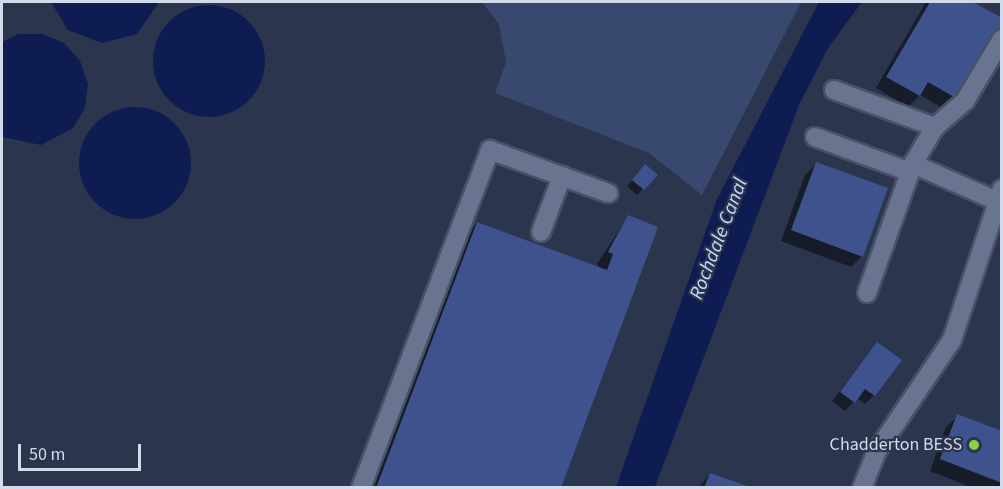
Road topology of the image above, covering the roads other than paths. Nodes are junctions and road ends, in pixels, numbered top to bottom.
1 (1002, 39) edge
2 (834, 90) dead end
3 (935, 127) junction
4 (815, 137) dead end
5 (911, 168) junction
6 (562, 176) junction
7 (608, 193) dead end
8 (1000, 195) edge
9 (541, 232) dead end
10 (867, 293) dead end
11 (361, 488) edge
12 (862, 488) edge

1 - 3 street
2 - 3 street
3 - 5 street
4 - 5 street
5 - 8 street
5 - 10 street
6 - 7 street
6 - 9 street
6 - 11 street
8 - 12 street

